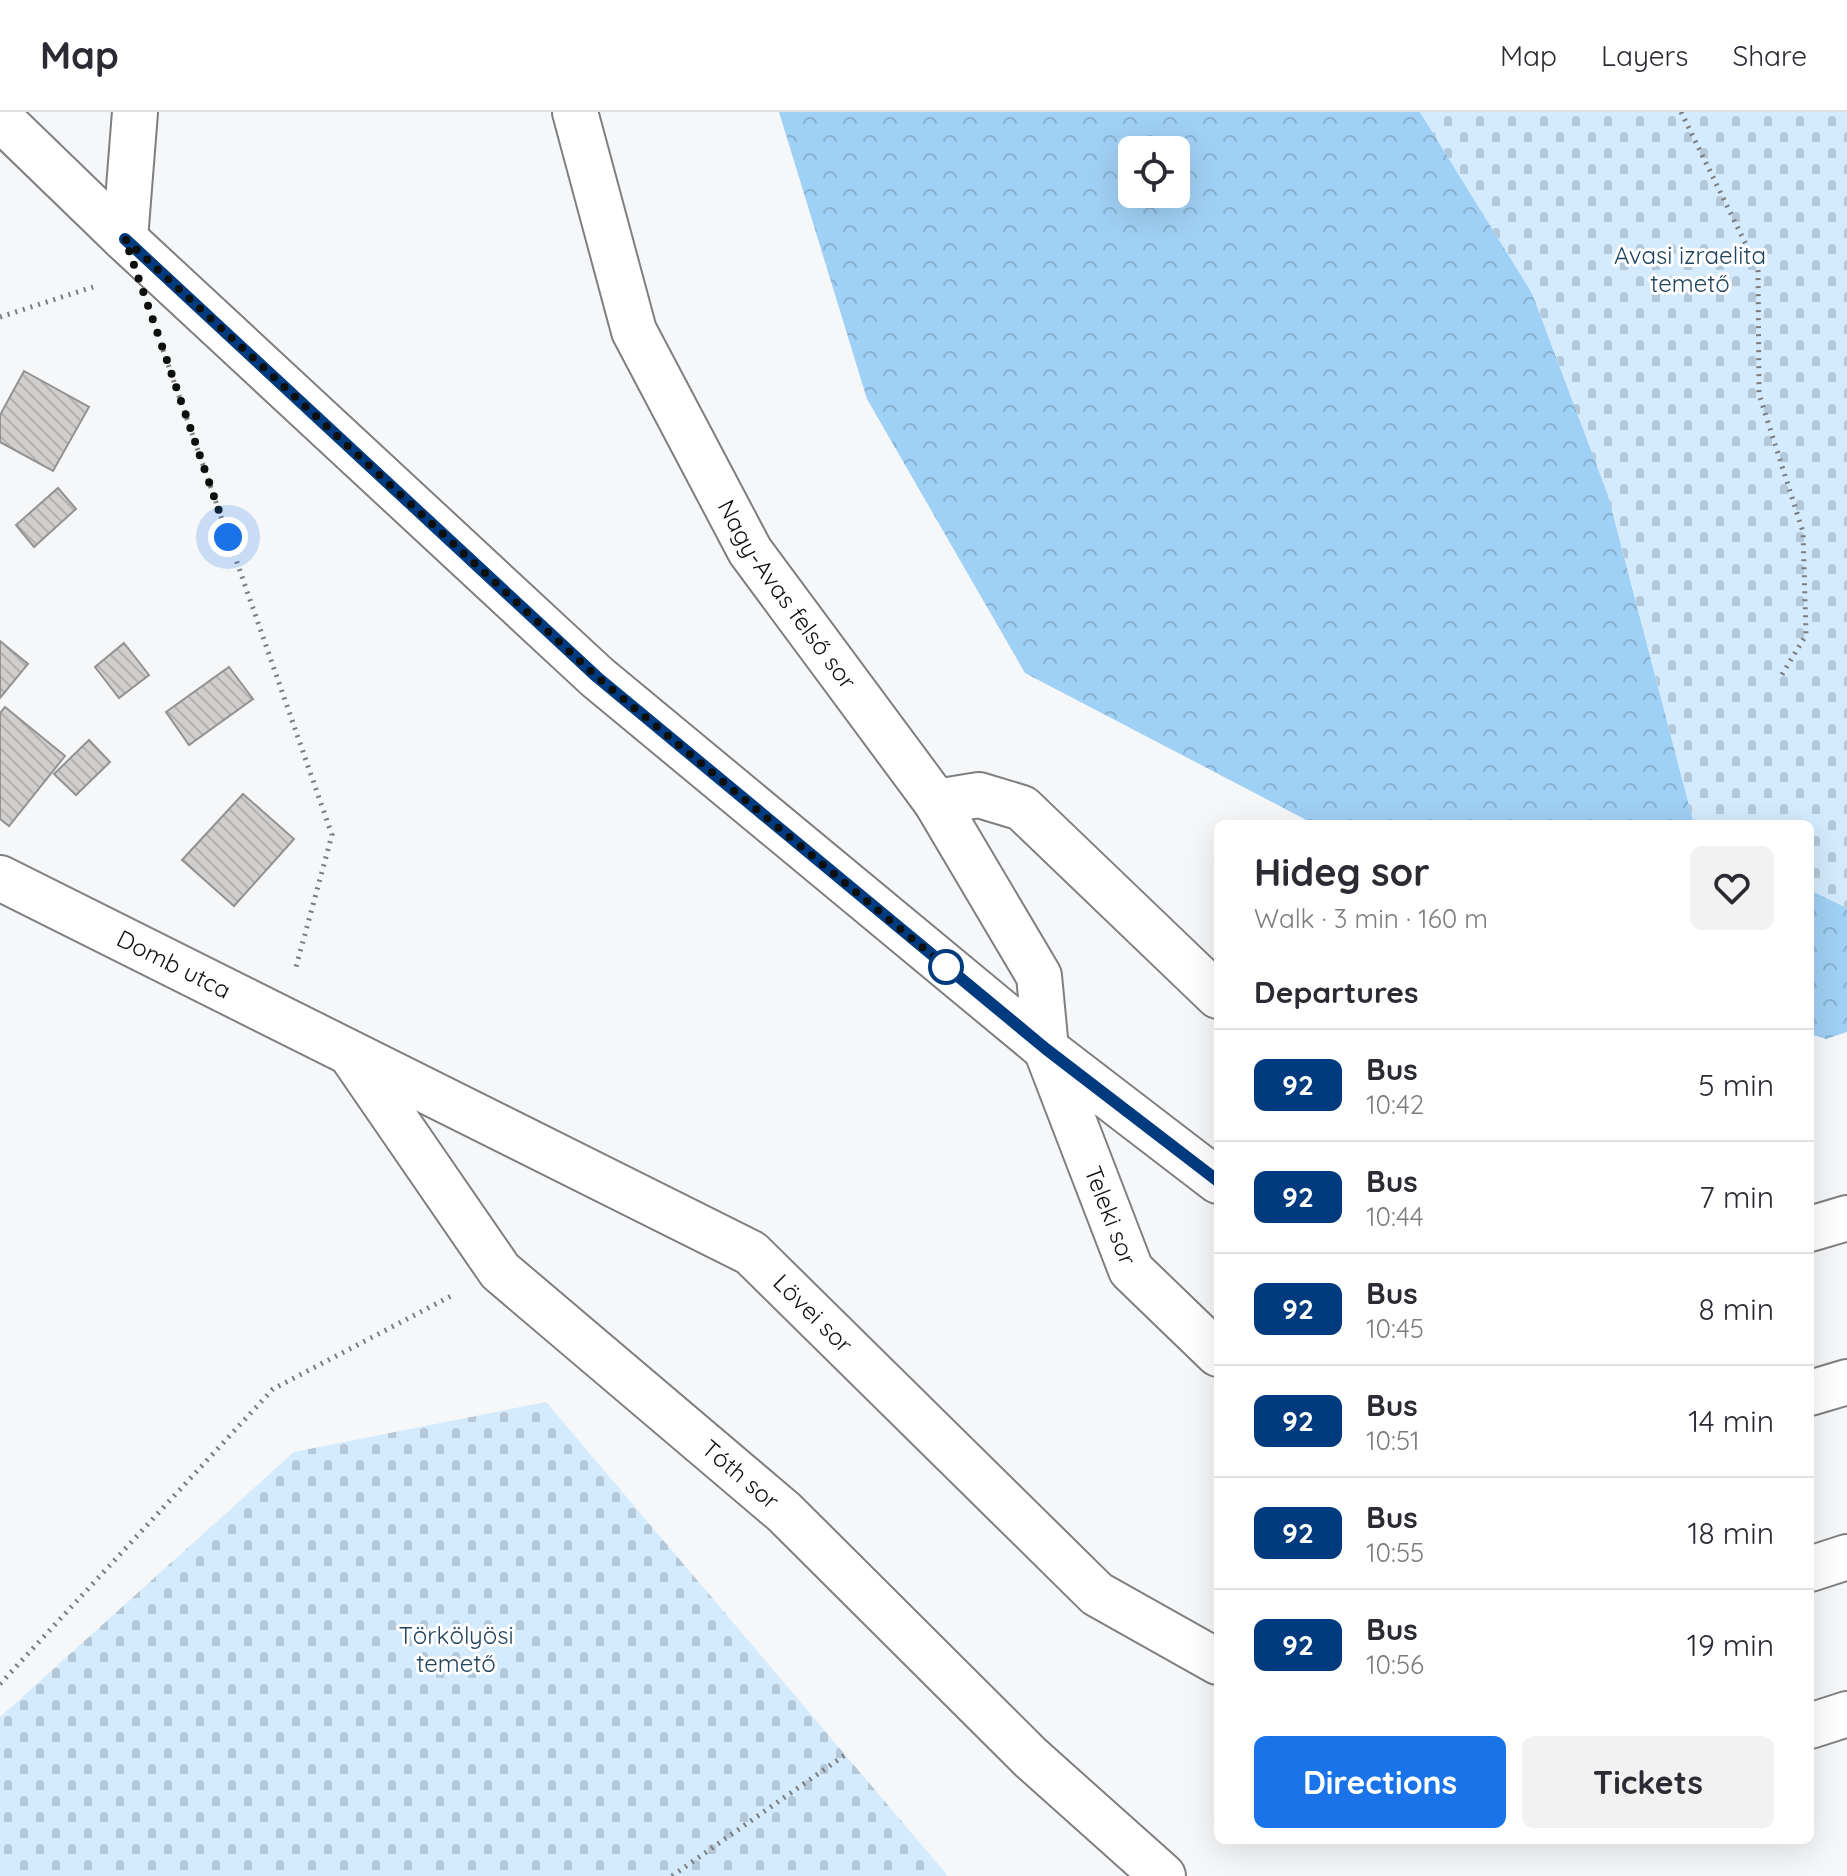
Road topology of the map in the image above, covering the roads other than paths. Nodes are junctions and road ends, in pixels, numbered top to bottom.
1 (135, 112) edge
2 (575, 112) edge
3 (0, 118) edge
4 (125, 239) junction
5 (936, 802) junction
6 (0, 878) edge
7 (1214, 992) edge
8 (1046, 1049) junction
9 (348, 1051) junction
10 (1214, 1178) edge
11 (1847, 1218) edge
12 (1814, 1228) edge
13 (1214, 1350) edge
14 (1847, 1382) edge
15 (1814, 1392) edge
16 (1847, 1557) edge
17 (1814, 1568) edge
18 (1214, 1660) edge
19 (1847, 1714) edge
20 (1814, 1725) edge
21 (1163, 1876) edge

1 - 4 street
2 - 5 street, Nagy-Avas felső sor
3 - 4 street
4 - 8 street
5 - 7 street
5 - 8 street, Nagy-Avas felső sor
6 - 9 street, Domb utca
8 - 10 street
8 - 13 street, Teleki sor
9 - 18 street, Lövei sor
9 - 21 street, Tóth sor
11 - 12 street
14 - 15 street
16 - 17 street
19 - 20 street

